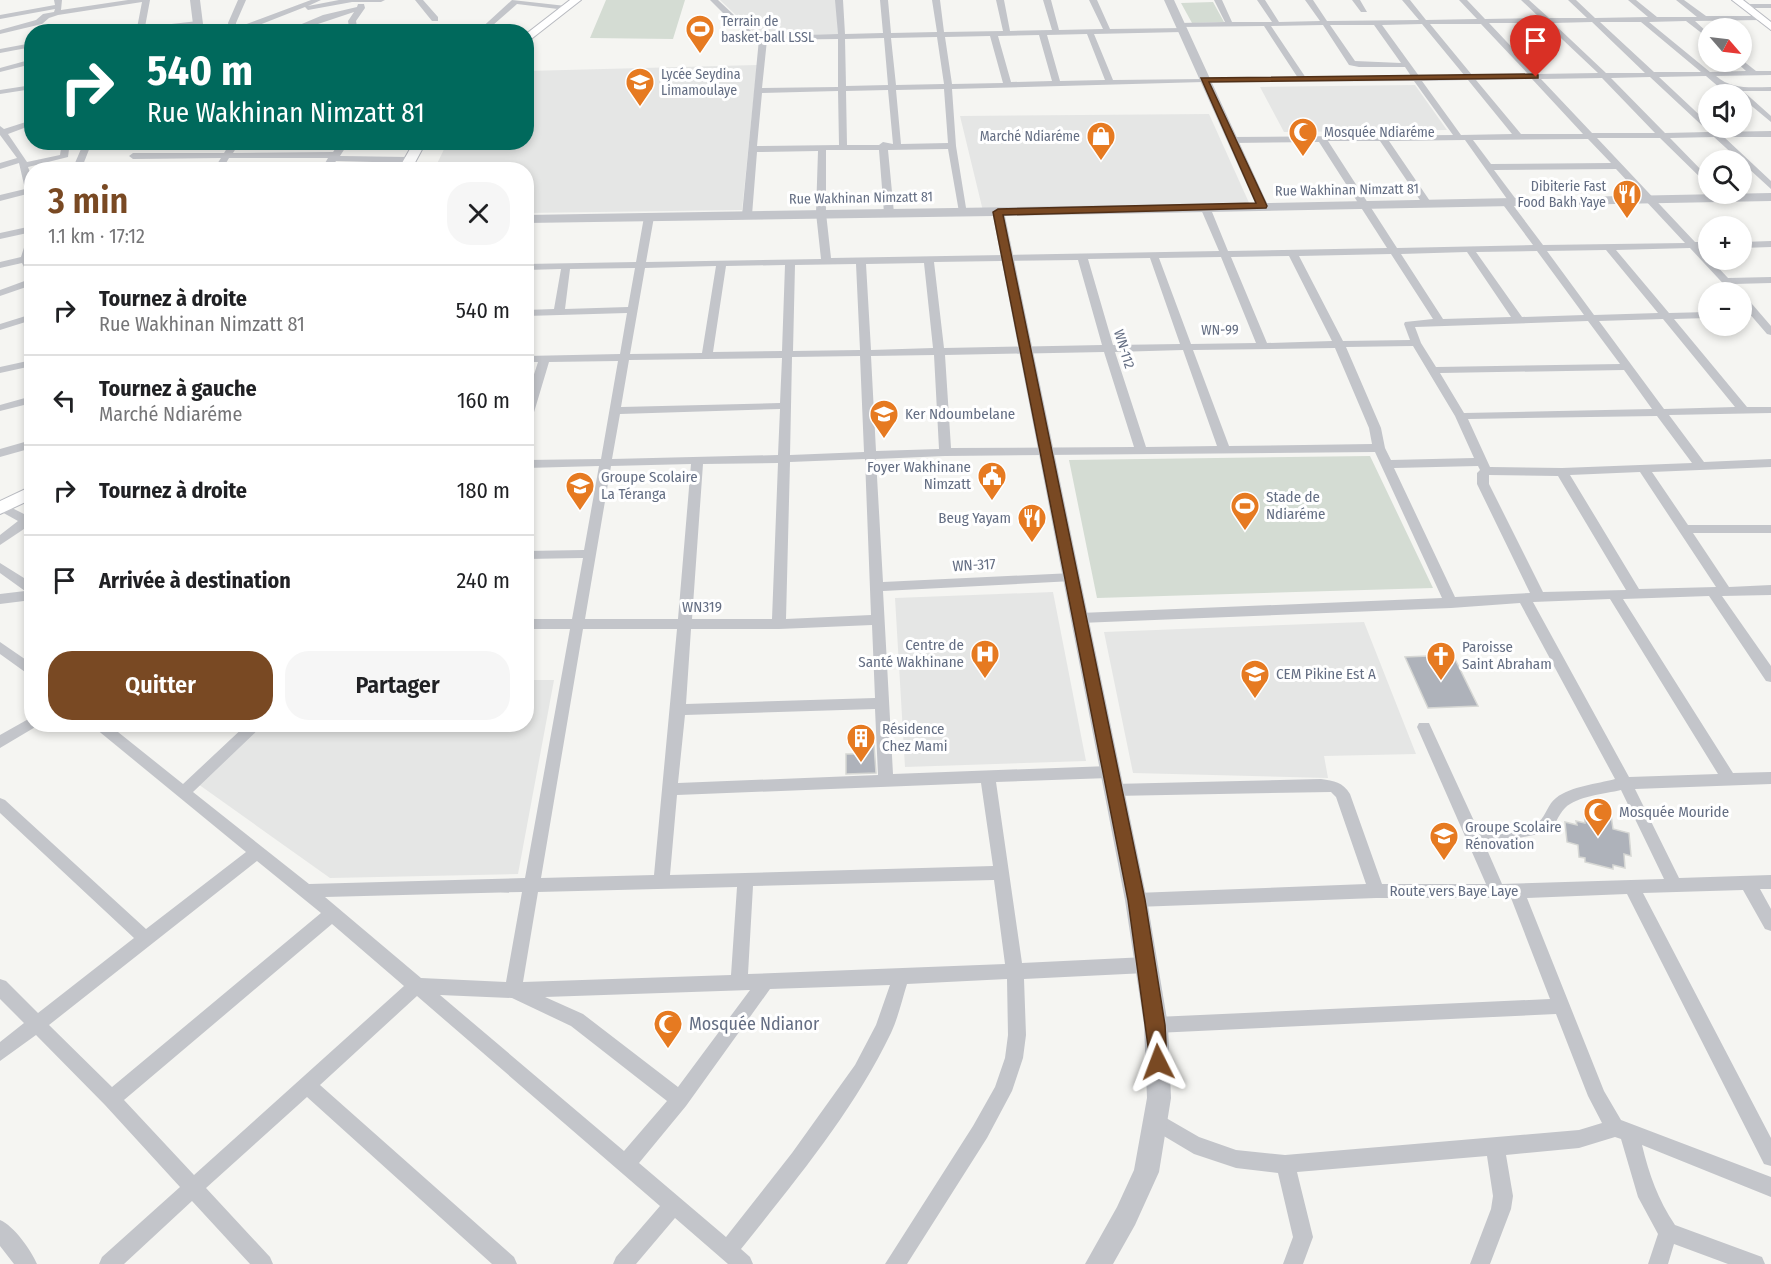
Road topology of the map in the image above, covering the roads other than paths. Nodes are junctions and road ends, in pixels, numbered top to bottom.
1 (82, 0) edge
2 (141, 0) edge
3 (146, 0) edge
4 (195, 0) edge
5 (242, 0) edge
6 (317, 0) edge
7 (351, 0) edge
8 (381, 0) edge
9 (419, 0) edge
10 (576, 0) edge
11 (714, 0) edge
12 (839, 0) edge
13 (884, 0) edge
14 (936, 0) edge
15 (1000, 0) edge
16 (1047, 0) edge
17 (1093, 0) edge
18 (1169, 0) edge
19 (1218, 0) edge
20 (1261, 0) edge
21 (1309, 0) edge
22 (1356, 0) edge
23 (1406, 0) edge
24 (1463, 0) edge
25 (1525, 0) edge
26 (1572, 0) edge
27 (1632, 0) edge
28 (1680, 0) edge
29 (516, 1) edge
30 (1741, 3) edge
31 (361, 4) edge
32 (1771, 6) edge
33 (58, 7) edge
34 (295, 7) junction
35 (566, 8) junction
36 (83, 9) junction
37 (1364, 10) dead end
38 (0, 17) edge
39 (1698, 18) edge
40 (1703, 18) edge
41 (1752, 18) edge
42 (1760, 18) junction
43 (435, 19) dead end
44 (1592, 19) junction
45 (1655, 19) junction
46 (1688, 19) junction
47 (1643, 20) junction
48 (1482, 21) junction
49 (1545, 21) junction
50 (1376, 22) junction
51 (1423, 22) junction
52 (1325, 23) junction
53 (31, 24) edge
54 (141, 24) edge
55 (199, 24) edge
56 (232, 24) edge
57 (251, 24) edge
58 (307, 24) edge
59 (353, 24) edge
60 (487, 24) edge
61 (1267, 24) junction
62 (1277, 24) junction
63 (1230, 25) junction
64 (24, 26) edge
65 (1771, 27) edge
66 (1181, 28) junction
67 (1698, 28) edge
68 (1107, 31) junction
69 (0, 32) edge
70 (1042, 32) junction
71 (1056, 32) junction
72 (1090, 32) junction
73 (534, 33) edge
74 (993, 33) junction
75 (1007, 33) junction
76 (888, 35) junction
77 (939, 35) junction
78 (842, 36) junction
79 (763, 38) junction
80 (24, 46) edge
81 (0, 51) edge
82 (24, 64) edge
83 (1407, 65) junction
84 (0, 70) edge
85 (1752, 72) edge
86 (1755, 74) junction
87 (1770, 74) edge
88 (1707, 75) junction
89 (1605, 76) junction
90 (1654, 76) junction
91 (1536, 77) junction
92 (1417, 78) junction
93 (1469, 78) junction
94 (1204, 80) junction
95 (1304, 80) junction
96 (1110, 83) junction
97 (1057, 84) junction
98 (1720, 84) edge
99 (1008, 85) junction
100 (948, 87) junction
101 (24, 88) edge
102 (892, 88) junction
103 (841, 89) junction
104 (1752, 89) edge
105 (1771, 89) edge
106 (757, 91) junction
107 (0, 92) edge
108 (1752, 103) edge
109 (1698, 118) edge
110 (1771, 120) edge
111 (24, 125) edge
112 (2, 133) edge
113 (1698, 134) edge
114 (1752, 134) edge
115 (1771, 134) edge
116 (1660, 135) junction
117 (1462, 136) junction
118 (1518, 136) junction
119 (1590, 136) junction
120 (1382, 137) junction
121 (1321, 138) junction
122 (1719, 138) edge
123 (1231, 140) junction
124 (883, 145) junction
125 (897, 145) junction
126 (952, 146) junction
127 (822, 147) junction
128 (843, 147) junction
129 (754, 149) junction
130 (65, 150) edge
131 (231, 150) edge
132 (339, 150) edge
133 (133, 156) dead end
134 (226, 157) junction
135 (333, 157) junction
136 (23, 162) junction
137 (223, 162) edge
138 (330, 162) edge
139 (379, 162) edge
140 (0, 166) edge
141 (24, 166) edge
142 (1619, 166) junction
143 (1487, 167) junction
144 (1698, 172) edge
145 (1771, 186) edge
146 (24, 192) edge
147 (1698, 197) edge
148 (1752, 197) edge
149 (1771, 197) edge
150 (0, 198) edge
151 (1650, 200) junction
152 (1509, 202) junction
153 (1426, 204) junction
154 (1366, 205) junction
155 (1262, 206) junction
156 (1204, 207) junction
157 (964, 212) junction
158 (998, 212) junction
159 (821, 213) junction
160 (889, 213) junction
161 (747, 215) junction
162 (649, 218) junction
163 (534, 219) edge
164 (24, 231) edge
165 (0, 236) edge
166 (1771, 244) edge
167 (1752, 245) edge
168 (1693, 246) junction
169 (1698, 246) edge
170 (1609, 247) junction
171 (1541, 248) junction
172 (1469, 249) junction
173 (1395, 251) junction
174 (1292, 252) junction
175 (1223, 253) junction
176 (1153, 254) junction
177 (1082, 256) junction
178 (1007, 258) junction
179 (24, 259) edge
180 (929, 260) junction
181 (826, 261) junction
182 (861, 261) junction
183 (790, 262) junction
184 (721, 264) junction
185 (0, 265) edge
186 (641, 265) junction
187 (566, 266) junction
188 (534, 267) edge
189 (1771, 280) edge
190 (1726, 281) joint
191 (24, 283) edge
192 (0, 293) edge
193 (633, 310) junction
194 (1752, 311) edge
195 (560, 312) junction
196 (534, 313) edge
197 (1755, 314) joint
198 (1698, 315) edge
199 (1666, 317) junction
200 (1592, 318) junction
201 (24, 319) edge
202 (1518, 319) junction
203 (1440, 321) junction
204 (1768, 326) edge
205 (0, 327) edge
206 (1416, 343) junction
207 (1262, 344) junction
208 (1339, 345) junction
209 (1185, 346) junction
210 (1108, 347) junction
211 (1025, 350) junction
212 (939, 352) junction
213 (865, 354) junction
214 (787, 356) junction
215 (707, 357) junction
216 (534, 359) edge
217 (544, 359) junction
218 (624, 359) junction
219 (24, 365) edge
220 (1627, 367) junction
221 (0, 370) edge
222 (1434, 370) junction
223 (534, 392) edge
224 (24, 401) edge
225 (784, 406) junction
226 (0, 408) edge
227 (1743, 410) junction
228 (1771, 410) edge
229 (615, 411) junction
230 (1661, 414) junction
231 (1461, 416) junction
232 (24, 446) edge
233 (1379, 448) junction
234 (1224, 449) junction
235 (1141, 450) junction
236 (945, 452) junction
237 (1047, 452) junction
238 (0, 453) edge
239 (870, 457) junction
240 (783, 459) junction
241 (698, 460) junction
242 (606, 463) junction
243 (1771, 463) edge
244 (534, 464) edge
245 (1386, 464) junction
246 (1484, 466) junction
247 (1701, 467) junction
248 (1644, 469) junction
249 (1562, 472) junction
250 (24, 495) edge
251 (1, 507) edge
252 (24, 520) edge
253 (24, 526) edge
254 (1684, 529) junction
255 (1771, 529) edge
256 (0, 541) edge
257 (590, 554) junction
258 (534, 555) edge
259 (0, 567) edge
260 (1073, 577) junction
261 (24, 586) edge
262 (876, 587) junction
263 (1771, 590) edge
264 (1720, 592) junction
265 (24, 594) edge
266 (1635, 594) junction
267 (1614, 595) junction
268 (0, 598) edge
269 (1532, 598) junction
270 (1451, 603) junction
271 (1080, 618) junction
272 (878, 620) junction
273 (534, 624) edge
274 (684, 624) junction
275 (779, 624) junction
276 (577, 625) junction
277 (2, 652) edge
278 (24, 667) edge
279 (1771, 677) edge
280 (882, 703) junction
281 (678, 710) junction
282 (24, 727) edge
283 (1424, 727) dead end
284 (107, 732) edge
285 (248, 732) edge
286 (0, 742) edge
287 (988, 777) junction
288 (1771, 778) edge
289 (1729, 779) junction
290 (886, 780) junction
291 (1111, 781) junction
292 (1624, 783) junction
293 (670, 789) junction
294 (183, 793) junction
295 (0, 804) edge
296 (1475, 841) junction
297 (257, 852) junction
298 (1000, 873) junction
299 (746, 878) junction
300 (661, 880) junction
301 (1771, 882) edge
302 (1748, 883) junction
303 (531, 886) junction
304 (1675, 886) junction
305 (1632, 888) junction
306 (306, 891) junction
307 (1376, 891) junction
308 (1507, 891) junction
309 (1136, 900) junction
310 (332, 914) junction
311 (1771, 924) edge
312 (146, 939) junction
313 (1146, 965) junction
314 (1014, 972) junction
315 (901, 977) junction
316 (766, 981) junction
317 (739, 982) junction
318 (416, 986) junction
319 (0, 987) edge
320 (513, 990) junction
321 (1561, 1006) junction
322 (37, 1024) junction
323 (1156, 1025) junction
324 (0, 1053) edge
325 (307, 1085) junction
326 (111, 1099) junction
327 (680, 1100) junction
328 (1154, 1120) junction
329 (1622, 1130) junction
330 (1495, 1146) junction
331 (1771, 1157) edge
332 (625, 1164) junction
333 (1285, 1164) junction
334 (1771, 1187) edge
335 (192, 1189) junction
336 (673, 1205) junction
337 (0, 1230) edge
338 (1668, 1232) junction
339 (727, 1251) junction
340 (27, 1264) edge
341 (109, 1264) edge
342 (262, 1264) edge
343 (507, 1264) edge
344 (623, 1264) edge
345 (743, 1264) edge
346 (895, 1264) edge
347 (1098, 1264) edge
348 (1293, 1264) edge
349 (1480, 1264) edge
350 (1658, 1264) edge
351 (1755, 1264) edge

1 - 36 street
2 - 36 street
3 - 54 street
4 - 55 street
5 - 56 street
6 - 34 street
7 - 31 street
7 - 34 street
8 - 31 street
9 - 43 street
10 - 35 main road
11 - 79 street
12 - 78 street
13 - 76 street
14 - 77 street
15 - 75 street
16 - 71 street
17 - 68 street
18 - 66 street
19 - 63 street
20 - 62 street
21 - 52 street
22 - 37 street
23 - 51 street
24 - 48 street
25 - 49 street
26 - 44 street
27 - 45 street
28 - 40 street
29 - 35 street
29 - 60 street
30 - 32 street
30 - 42 main road
31 - 58 street
31 - 59 street
33 - 36 street
33 - 38 street
33 - 53 street
34 - 57 street
35 - 73 main road
39 - 46 street
41 - 42 street
42 - 65 main road
44 - 47 street
44 - 49 street
44 - 90 street
45 - 46 street
45 - 47 street
46 - 67 street
47 - 88 street
48 - 49 street
48 - 51 street
48 - 91 street
49 - 89 street
50 - 51 street
50 - 52 street
50 - 83 street
51 - 93 street
52 - 62 street
52 - 83 street
61 - 62 street
61 - 63 street
61 - 95 street
63 - 66 street
64 - 69 street
66 - 68 street
66 - 94 street
68 - 72 street
70 - 71 street
70 - 75 street
70 - 97 street
71 - 72 street
72 - 96 street
74 - 75 street
74 - 77 street
74 - 99 street
76 - 77 street
76 - 78 street
76 - 102 street
77 - 100 street
78 - 79 street
78 - 103 street
79 - 106 street
80 - 81 street
82 - 84 street
83 - 92 street
85 - 86 street
86 - 87 street
86 - 88 street
88 - 90 street
88 - 98 street
89 - 90 street
89 - 91 street
89 - 116 street
90 - 109 street
91 - 93 street
91 - 119 street
92 - 93 street
92 - 95 street
92 - 117 street
93 - 118 street
94 - 95 street
94 - 96 street
94 - 123 street
96 - 97 street
97 - 99 street
99 - 100 street
100 - 102 street
100 - 126 street
101 - 107 street
102 - 103 street
102 - 125 street
103 - 106 street
103 - 128 street
104 - 105 street
106 - 129 street
108 - 110 street
111 - 112 street
112 - 136 street
113 - 116 street
114 - 115 street
116 - 119 street
116 - 144 street
117 - 118 street
117 - 120 street
117 - 143 street
118 - 119 street
119 - 142 street
120 - 121 street
120 - 153 street
121 - 123 street
121 - 154 street
122 - 145 street
123 - 155 street
124 - 125 street
124 - 128 street
124 - 160 street
125 - 126 street
126 - 157 street
127 - 128 street
127 - 129 street
127 - 159 street
129 - 161 street
130 - 136 street
131 - 134 street
132 - 135 street
133 - 134 street
134 - 135 street
134 - 137 street
135 - 138 street
135 - 139 street
136 - 140 street
136 - 141 street
142 - 143 street
142 - 151 street
143 - 152 street
146 - 150 street
147 - 151 street, Rue Wakhinan Nimzatt 81
148 - 149 street, Rue Wakhinan Nimzatt 81
151 - 152 street, Rue Wakhinan Nimzatt 81
151 - 168 street
152 - 153 street, Rue Wakhinan Nimzatt 81
152 - 171 street
153 - 154 street, Rue Wakhinan Nimzatt 81
154 - 155 street, Rue Wakhinan Nimzatt 81
154 - 173 street
155 - 156 street, Rue Wakhinan Nimzatt 81
156 - 158 street, Rue Wakhinan Nimzatt 81
156 - 175 street
157 - 158 street, Rue Wakhinan Nimzatt 81
157 - 160 street, Rue Wakhinan Nimzatt 81
158 - 178 street
159 - 160 street, Rue Wakhinan Nimzatt 81
159 - 161 street, Rue Wakhinan Nimzatt 81
159 - 181 street
161 - 162 street, Rue Wakhinan Nimzatt 81
162 - 163 street, Rue Wakhinan Nimzatt 81
162 - 186 street
164 - 165 street
166 - 167 street
168 - 169 street
168 - 170 street
168 - 190 street
170 - 171 street
170 - 199 street
171 - 172 street
171 - 200 street
172 - 173 street
172 - 202 street
173 - 174 street
173 - 203 street
174 - 175 street
174 - 208 street
175 - 176 street
175 - 207 street
176 - 177 street
176 - 209 street
177 - 178 street
177 - 210 street, WN-112
178 - 180 street
178 - 211 street
179 - 185 street
180 - 182 street
180 - 212 street
181 - 182 street
181 - 183 street
182 - 213 street
183 - 184 street
183 - 214 street
184 - 186 street
184 - 215 street
186 - 187 street
186 - 193 street
187 - 188 street
187 - 195 street
189 - 190 street
191 - 192 street
193 - 195 street
193 - 218 street
194 - 197 street
195 - 196 street
197 - 204 street
198 - 199 street
199 - 200 street
199 - 227 street
200 - 202 street
200 - 220 street
201 - 205 street
202 - 203 street
203 - 206 street
206 - 208 street, WN-99
206 - 222 street
207 - 208 street, WN-99
207 - 209 street, WN-99
208 - 233 street
209 - 210 street, WN-99
209 - 234 street
210 - 211 street, WN-99
210 - 235 street, WN-112
211 - 212 street, WN-99
211 - 237 street
212 - 213 street, WN-99
212 - 236 street
213 - 214 street, WN-99
213 - 239 street
214 - 215 street, WN-99
214 - 225 street
215 - 218 street, WN-99
216 - 217 street, WN-99
217 - 218 street, WN-99
217 - 223 street
218 - 229 street
219 - 221 street
220 - 222 street
220 - 230 street
222 - 231 street
224 - 226 street
225 - 229 street
225 - 240 street
227 - 228 street
227 - 230 street
229 - 242 street
230 - 231 street
230 - 247 street
231 - 246 street
232 - 238 street
233 - 234 street
233 - 245 street
234 - 235 street
235 - 237 street
236 - 237 street
236 - 239 street
237 - 260 street
239 - 240 street
239 - 262 street
240 - 241 street
240 - 275 street
241 - 242 street
241 - 274 street
242 - 244 street
242 - 257 street
243 - 247 street
245 - 246 street
245 - 270 street
246 - 249 street
246 - 269 street
247 - 248 street
248 - 249 street
248 - 254 street
249 - 266 street
250 - 251 main road
251 - 252 street
253 - 256 street
254 - 255 street
254 - 264 street
257 - 258 street
257 - 276 street
259 - 261 street
260 - 262 street, WN-317 / WN-317
260 - 271 street
262 - 272 street
263 - 264 street
264 - 266 street
264 - 279 street
265 - 268 street
266 - 267 street
267 - 269 street
267 - 289 street
269 - 270 street
269 - 292 street
270 - 271 street
271 - 291 street
272 - 275 street, WN319
272 - 280 street
273 - 276 street, WN319
274 - 275 street, WN319
274 - 276 street, WN319
274 - 281 street
276 - 303 street
277 - 278 street
280 - 281 street
280 - 290 street
281 - 293 street
282 - 286 street
283 - 296 street
284 - 294 street
285 - 294 street
287 - 290 street
287 - 291 street
287 - 298 street
288 - 289 street
289 - 292 street
290 - 293 street
291 - 307 street
291 - 309 street
292 - 296 street
292 - 304 street
293 - 300 street
294 - 297 street
295 - 312 street
296 - 308 street
297 - 306 street
297 - 312 street
298 - 299 street
298 - 314 street
299 - 300 street
299 - 317 street
300 - 303 street
301 - 302 street, Route vers Baye Laye
302 - 304 street, Route vers Baye Laye
302 - 311 street
303 - 306 street
303 - 320 street
304 - 305 street, Route vers Baye Laye
305 - 308 street, Route vers Baye Laye
305 - 331 street
306 - 310 street
307 - 308 street, Route vers Baye Laye
307 - 309 street, Route vers Baye Laye
308 - 321 street
309 - 313 street
310 - 318 street
310 - 326 street
312 - 322 street
313 - 314 street
313 - 323 street
314 - 315 street
314 - 346 street
315 - 316 street
315 - 339 street
316 - 317 street
316 - 327 street
317 - 320 street
318 - 320 street
318 - 325 street
318 - 332 street
319 - 322 street
320 - 327 street
321 - 323 street
321 - 329 street
322 - 324 street
322 - 326 street
323 - 328 street
325 - 335 street
325 - 343 street
326 - 335 street
327 - 332 street
328 - 333 street
328 - 347 street
329 - 330 street
329 - 334 street
329 - 338 street
330 - 333 street
330 - 349 street
332 - 336 street
333 - 348 street
335 - 341 street
335 - 342 street
336 - 339 street
336 - 344 street
337 - 340 street
338 - 350 street
338 - 351 street
339 - 345 street

